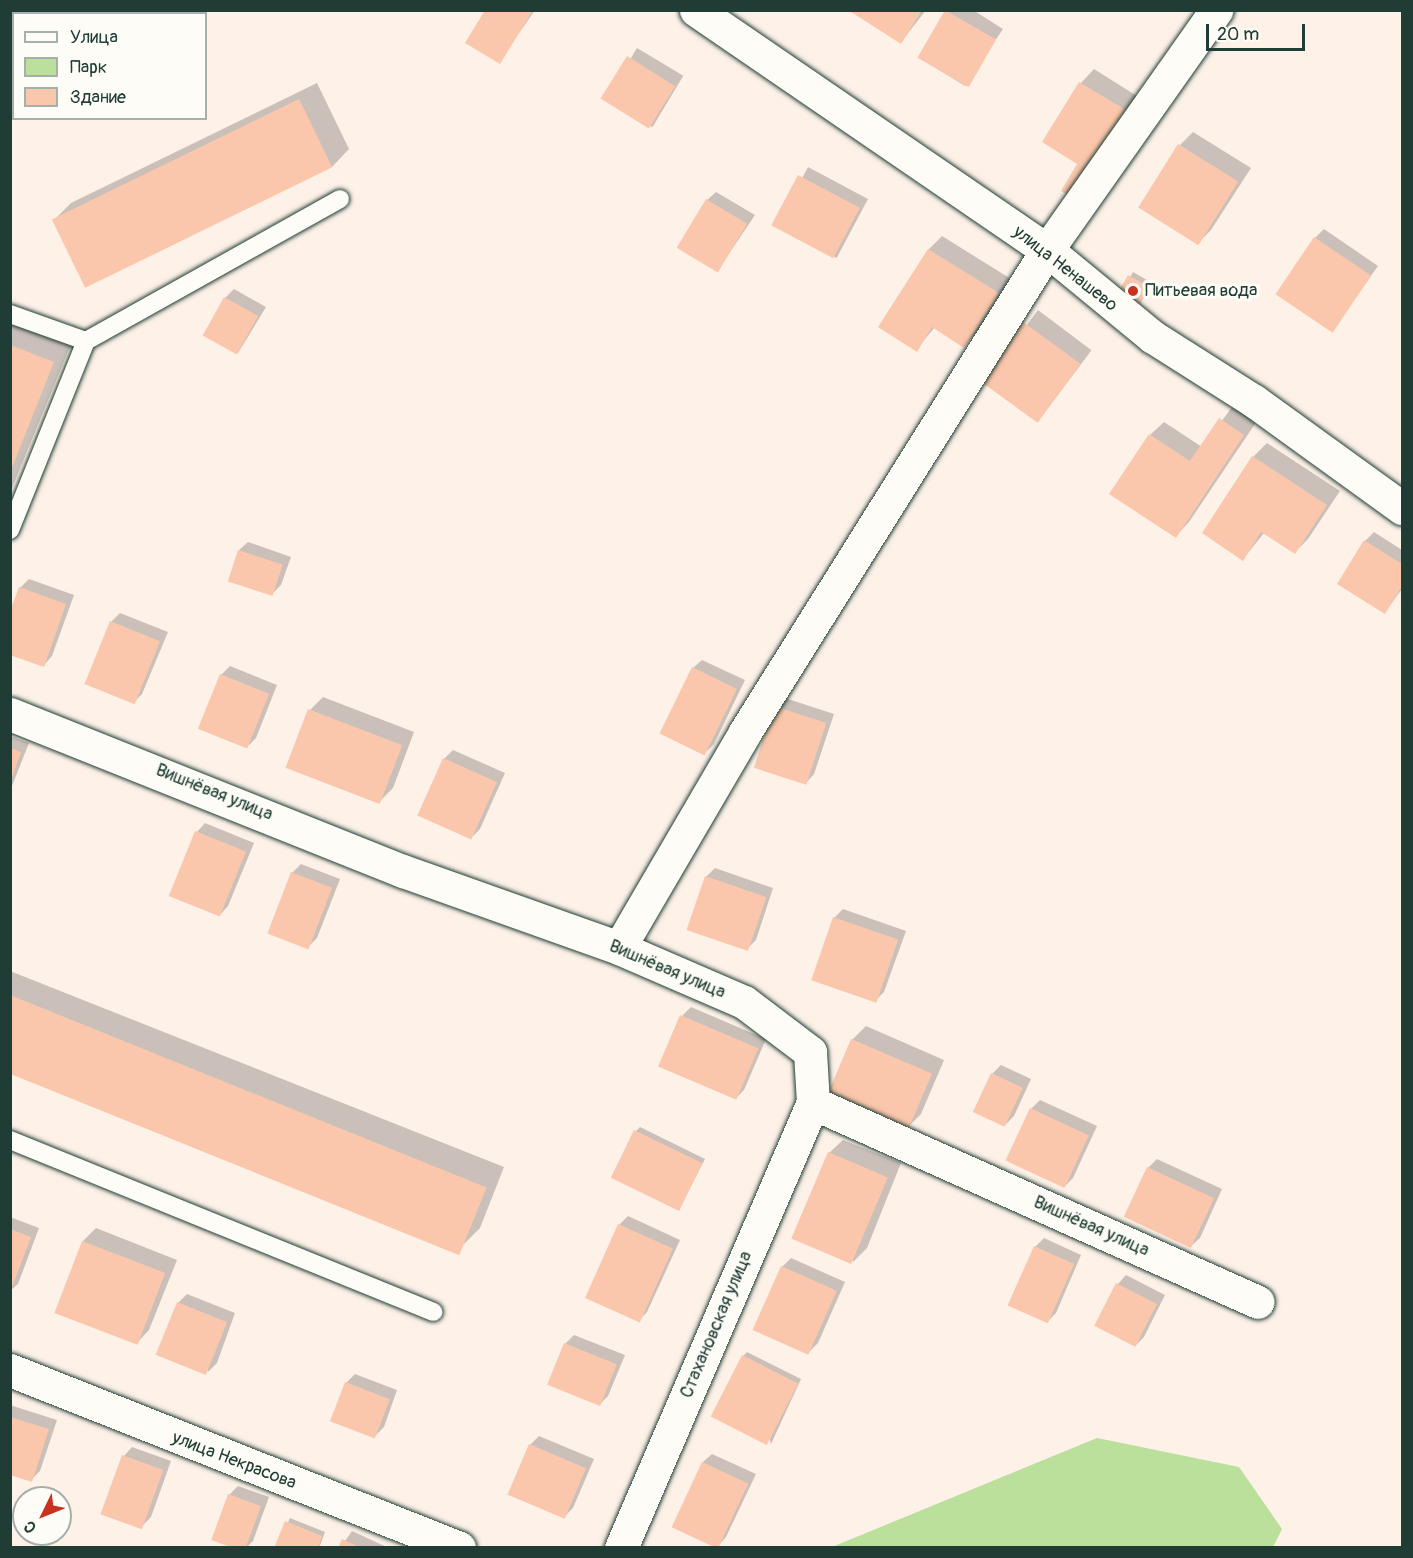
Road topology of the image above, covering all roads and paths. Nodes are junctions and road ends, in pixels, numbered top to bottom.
1 (696, 10) edge
2 (1216, 10) edge
3 (340, 199) dead end
4 (1047, 250) junction
5 (10, 314) edge
6 (86, 340) junction
7 (1402, 508) edge
8 (10, 530) edge
9 (10, 714) edge
10 (618, 948) junction
11 (813, 1103) junction
12 (10, 1140) edge
13 (1257, 1302) dead end
14 (433, 1312) dead end
15 (10, 1371) edge
16 (459, 1548) edge
17 (621, 1548) edge

1 - 4 street, улица Ненашево
2 - 4 street
3 - 6 lane
4 - 7 street, улица Ненашево
4 - 10 street
5 - 6 lane
6 - 8 lane
9 - 10 street, Вишнёвая улица
10 - 11 street, Вишнёвая улица
11 - 13 street, Вишнёвая улица
11 - 17 street, Стахановская улица
12 - 14 lane
15 - 16 street, улица Некрасова

